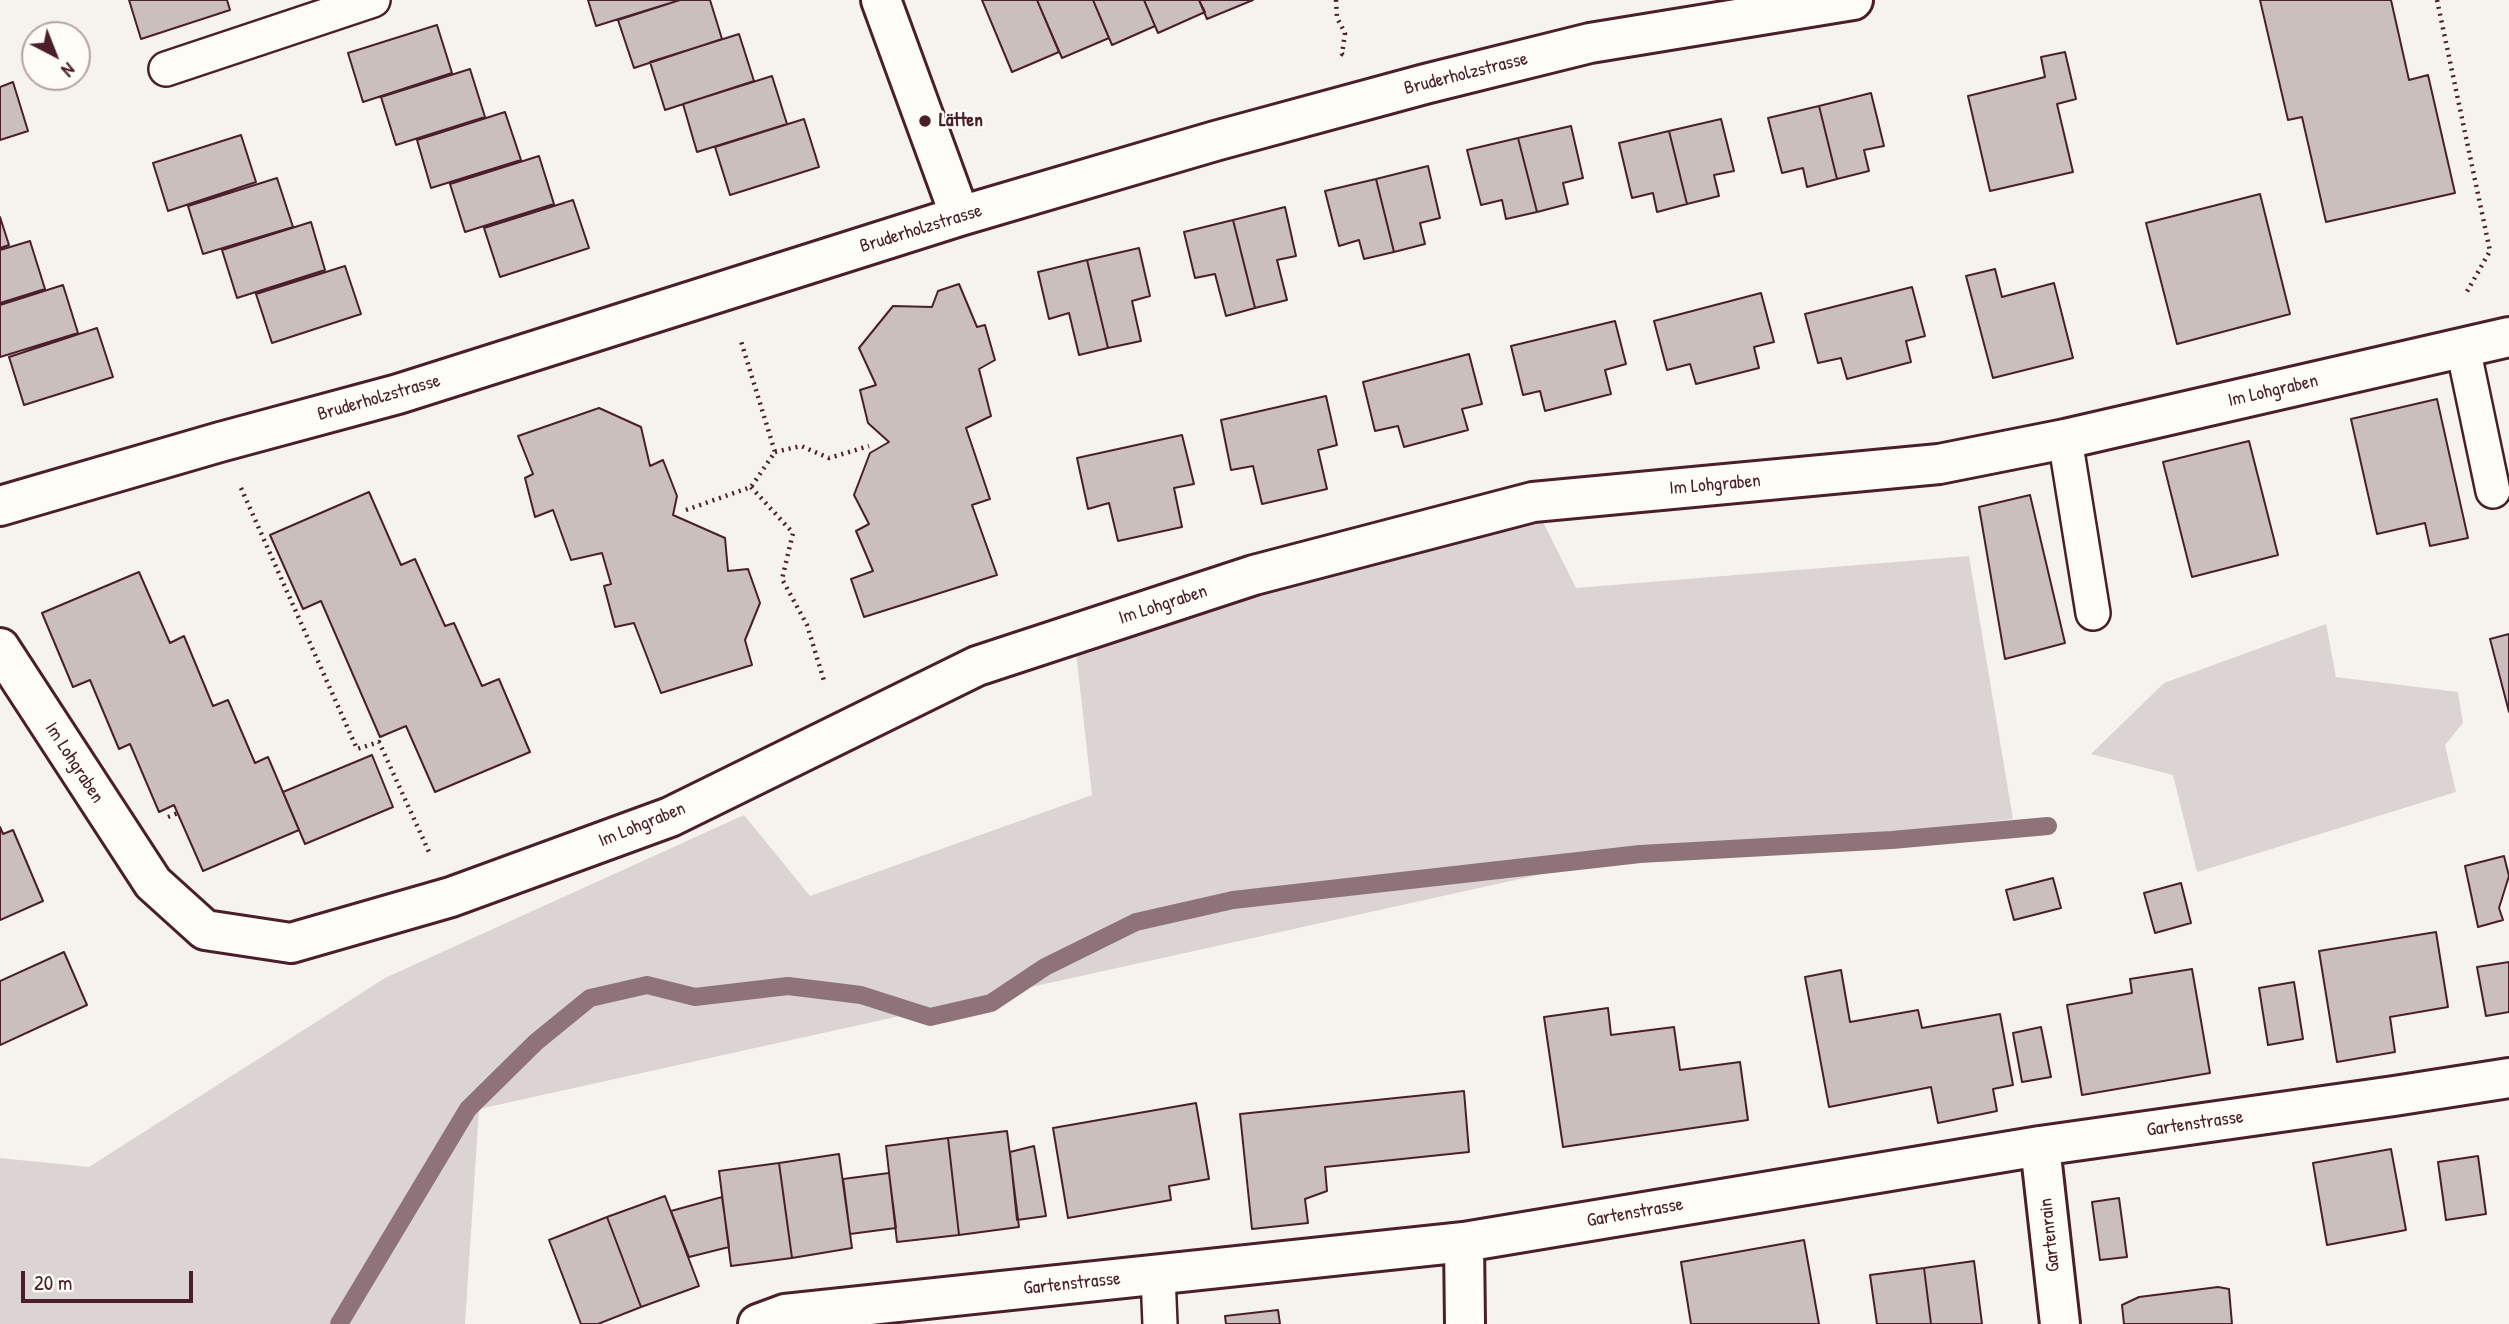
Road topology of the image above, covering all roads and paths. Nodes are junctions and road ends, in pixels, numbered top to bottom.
1 (373, 0) edge
2 (881, 0) edge
3 (1336, 0) edge
4 (1853, 0) edge
5 (2437, 0) edge
6 (1345, 33) dead end
7 (166, 69) dead end
8 (960, 216) junction
9 (737, 330) dead end
10 (2509, 337) edge
11 (2468, 347) junction
12 (2065, 439) junction
13 (869, 446) dead end
14 (775, 452) junction
15 (751, 487) junction
16 (2493, 491) dead end
17 (0, 506) edge
18 (686, 510) dead end
19 (253, 514) dead end
20 (2093, 613) dead end
21 (0, 648) edge
22 (841, 732) junction
23 (407, 806) dead end
24 (2509, 1078) edge
25 (2040, 1146) junction
26 (1464, 1242) junction
27 (1158, 1275) junction
28 (777, 1321) edge
29 (1160, 1324) edge
30 (1465, 1324) edge
31 (2060, 1324) edge

1 - 7 lane
2 - 8 street
3 - 6 path
4 - 8 street, Bruderholzstrasse
5 - 11 path
8 - 17 street, Bruderholzstrasse
9 - 14 path
10 - 11 street, Im Lohgraben
11 - 12 street, Im Lohgraben
11 - 16 lane
12 - 20 lane
12 - 22 street, Im Lohgraben
13 - 14 path
14 - 15 path
15 - 18 path
15 - 22 path
19 - 23 path
21 - 22 street, Im Lohgraben
24 - 25 street, Gartenstrasse
25 - 26 street, Gartenstrasse
25 - 31 street, Gartenrain
26 - 27 street, Gartenstrasse
26 - 30 street
27 - 28 street, Gartenstrasse
27 - 29 lane

